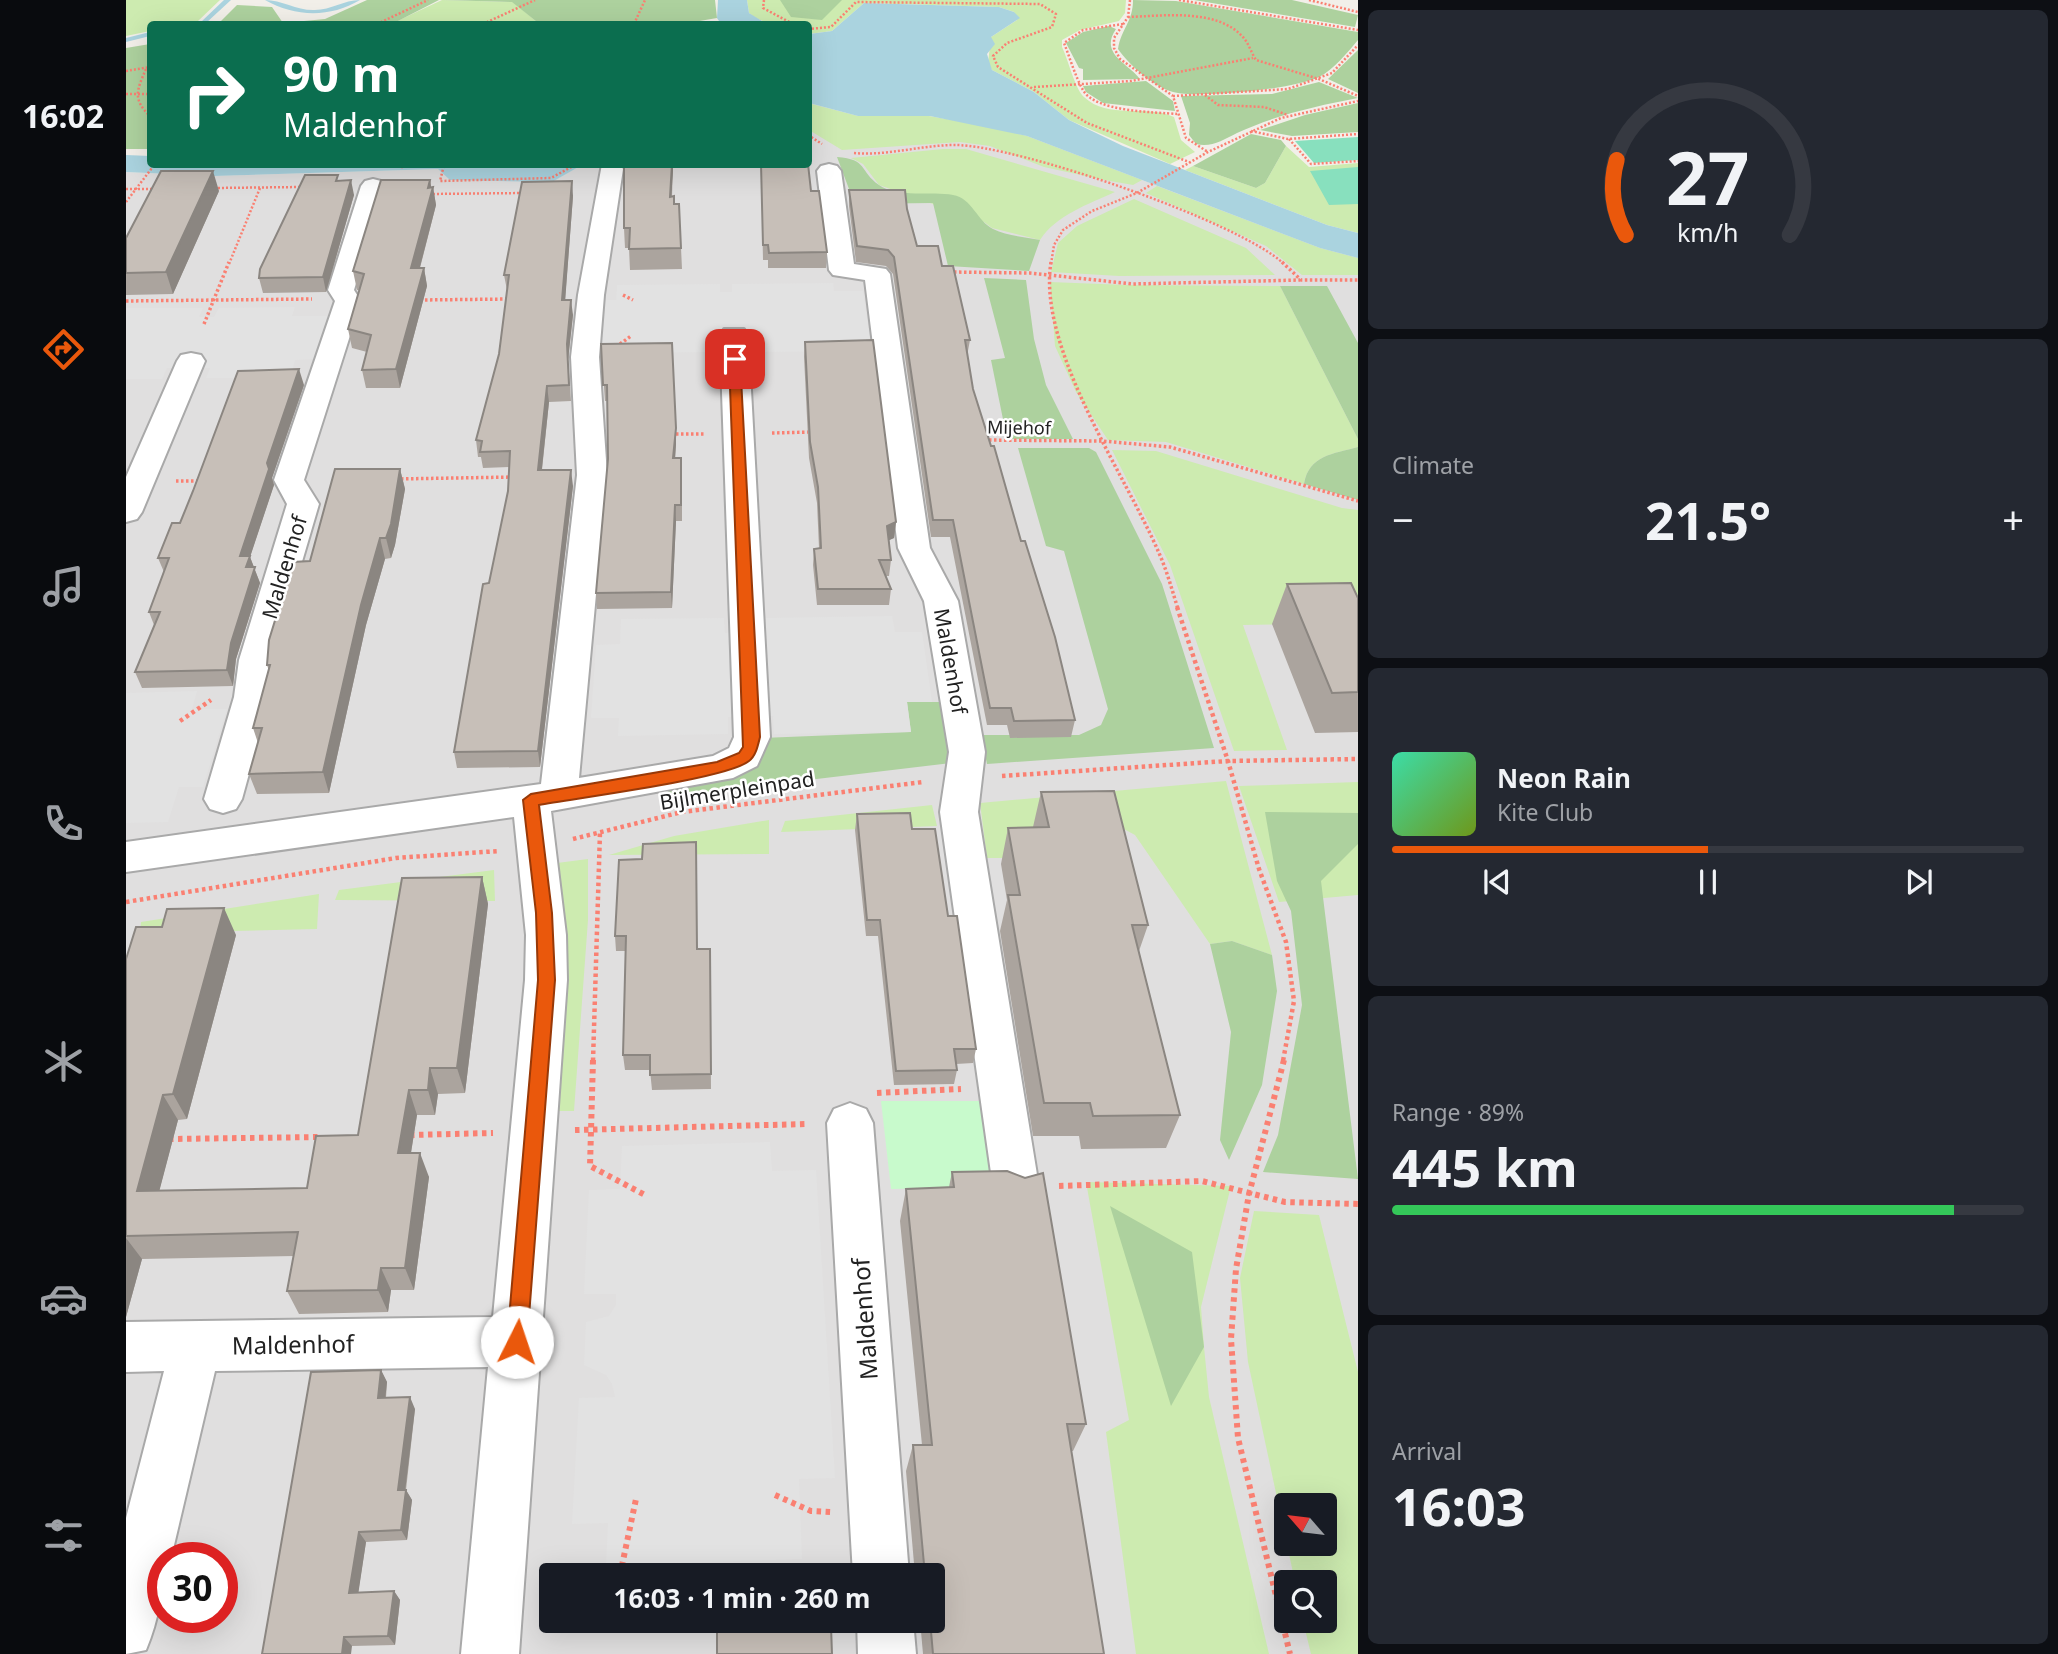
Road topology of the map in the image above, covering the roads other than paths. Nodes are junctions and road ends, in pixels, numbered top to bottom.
1 (838, 162) road end
2 (611, 169) road end
3 (372, 191) road end
4 (734, 335) dead end
5 (191, 361) dead end
6 (126, 512) edge
7 (223, 799) dead end
8 (543, 814) junction
9 (126, 857) edge
10 (850, 1123) dead end
11 (1016, 1187) edge
12 (517, 1342) junction
13 (126, 1347) edge
14 (195, 1347) junction
15 (880, 1563) edge
16 (126, 1630) edge
17 (886, 1633) edge
18 (490, 1654) edge
19 (887, 1654) edge

1 - 11 street, Maldenhof
2 - 8 street
3 - 7 street, Maldenhof
4 - 8 street
5 - 6 street
8 - 9 street
8 - 12 street
10 - 15 street, Maldenhof
12 - 14 street, Maldenhof
12 - 18 street
13 - 14 street, Maldenhof
14 - 16 street
17 - 19 street

